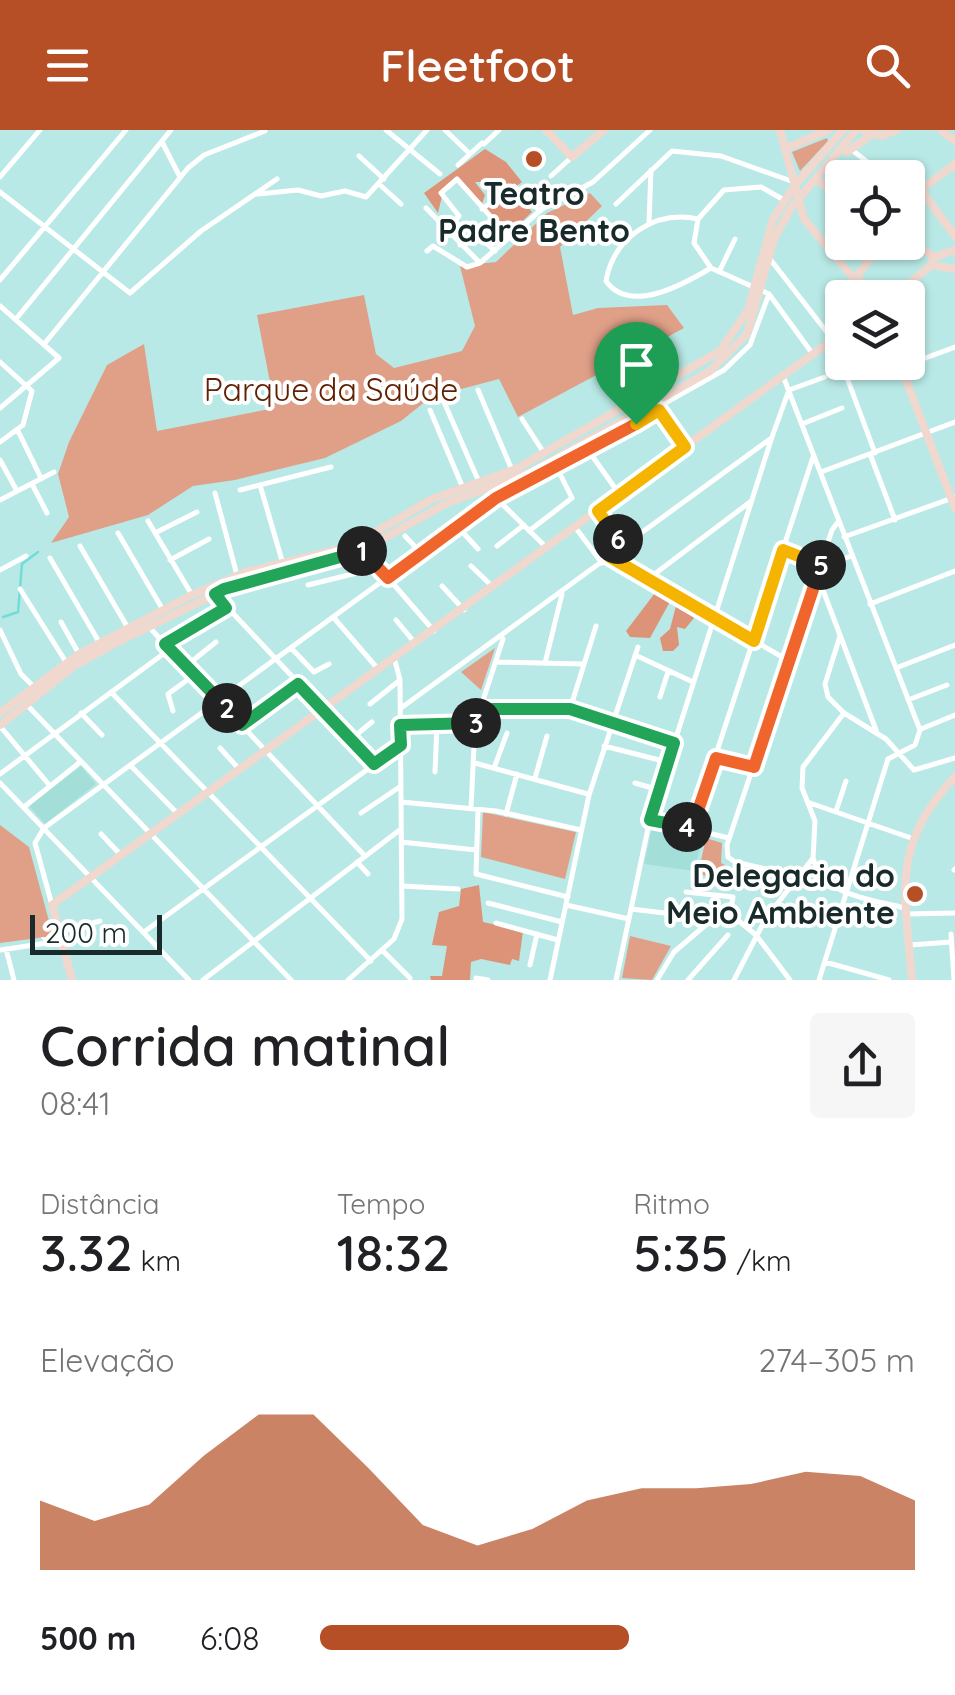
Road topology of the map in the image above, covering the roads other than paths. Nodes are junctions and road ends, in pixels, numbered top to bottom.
1 (40, 130) edge
2 (126, 130) edge
3 (171, 130) edge
4 (265, 130) edge
5 (386, 130) edge
6 (427, 130) edge
7 (445, 130) edge
8 (499, 130) edge
9 (546, 130) edge
10 (604, 130) edge
11 (650, 130) edge
12 (780, 130) edge
13 (897, 130) edge
14 (940, 130) edge
15 (826, 132) edge
16 (842, 132) edge
17 (864, 132) edge
18 (955, 141) edge
19 (162, 142) junction
20 (850, 145) junction
21 (785, 149) junction
22 (410, 150) junction
23 (470, 154) junction
24 (359, 156) dead end
25 (572, 158) junction
26 (867, 160) edge
27 (458, 164) dead end
28 (955, 164) edge
29 (651, 168) junction
30 (440, 174) dead end
31 (550, 176) dead end
32 (0, 177) edge
33 (180, 177) junction
34 (277, 179) dead end
35 (382, 182) junction
36 (820, 182) junction
37 (794, 183) junction
38 (825, 186) edge
39 (925, 187) edge
40 (0, 192) edge
41 (257, 194) junction
42 (925, 195) edge
43 (784, 200) junction
44 (798, 202) junction
45 (401, 204) dead end
46 (616, 204) dead end
47 (426, 208) dead end
48 (482, 209) junction
49 (540, 211) junction
50 (698, 219) junction
51 (649, 222) junction
52 (45, 226) junction
53 (447, 230) junction
54 (955, 236) edge
55 (510, 238) junction
56 (735, 240) dead end
57 (460, 245) junction
58 (75, 250) junction
59 (426, 251) dead end
60 (495, 251) junction
61 (951, 253) edge
62 (925, 254) edge
63 (768, 256) junction
64 (869, 260) edge
65 (933, 261) junction
66 (480, 263) junction
67 (845, 267) junction
68 (711, 268) junction
69 (953, 268) edge
70 (861, 270) junction
71 (720, 272) junction
72 (105, 274) junction
73 (0, 280) edge
74 (855, 280) edge
75 (861, 280) edge
76 (912, 280) edge
77 (762, 290) junction
78 (774, 301) junction
79 (767, 305) junction
80 (0, 306) edge
81 (16, 320) junction
82 (825, 330) edge
83 (46, 343) junction
84 (825, 346) edge
85 (955, 347) edge
86 (813, 354) junction
87 (925, 357) edge
88 (0, 362) edge
89 (784, 376) junction
90 (825, 377) dead end
91 (847, 380) edge
92 (906, 380) edge
93 (30, 385) junction
94 (478, 390) dead end
95 (789, 390) junction
96 (444, 402) dead end
97 (0, 408) edge
98 (842, 408) dead end
99 (430, 410) dead end
100 (659, 410) junction
101 (522, 419) dead end
102 (955, 422) edge
103 (802, 424) junction
104 (18, 431) junction
105 (580, 432) junction
106 (925, 432) junction
107 (772, 437) junction
108 (0, 442) edge
109 (586, 445) junction
110 (685, 447) junction
111 (872, 453) junction
112 (544, 454) junction
113 (814, 454) junction
114 (0, 460) edge
115 (331, 468) dead end
116 (556, 468) junction
117 (512, 470) junction
118 (54, 472) dead end
119 (821, 472) junction
120 (41, 479) junction
121 (479, 482) junction
122 (32, 484) junction
123 (260, 485) junction
124 (463, 488) junction
125 (240, 490) dead end
126 (16, 491) junction
127 (215, 493) dead end
128 (620, 495) junction
129 (496, 498) junction
130 (0, 500) edge
131 (752, 500) junction
132 (954, 501) edge
133 (598, 511) junction
134 (197, 512) dead end
135 (47, 513) dead end
136 (895, 520) junction
137 (148, 521) dead end
138 (840, 522) junction
139 (524, 525) junction
140 (458, 527) junction
141 (575, 528) junction
142 (530, 531) junction
143 (118, 533) dead end
144 (155, 533) junction
145 (405, 536) dead end
146 (844, 537) junction
147 (209, 539) dead end
148 (80, 546) dead end
149 (497, 546) dead end
150 (624, 547) junction
151 (547, 548) junction
152 (478, 549) dead end
153 (364, 550) junction
154 (783, 550) junction
155 (420, 553) junction
156 (26, 556) dead end
157 (852, 556) junction
158 (610, 557) junction
159 (50, 558) dead end
160 (170, 560) junction
161 (376, 563) junction
162 (602, 563) junction
163 (282, 564) junction
164 (821, 565) junction
165 (471, 566) dead end
166 (0, 570) edge
167 (955, 570) edge
168 (237, 575) junction
169 (817, 575) junction
170 (388, 578) junction
171 (648, 579) junction
172 (308, 586) dead end
173 (442, 586) dead end
174 (494, 588) junction
175 (20, 589) dead end
176 (562, 593) junction
177 (215, 594) junction
178 (192, 596) junction
179 (870, 604) junction
180 (226, 608) junction
181 (163, 610) junction
182 (464, 610) junction
183 (334, 618) junction
184 (716, 619) junction
185 (396, 620) dead end
186 (60, 622) dead end
187 (596, 626) dead end
188 (149, 627) junction
189 (128, 628) junction
190 (0, 630) edge
191 (435, 632) junction
192 (504, 636) junction
193 (840, 636) junction
194 (754, 641) junction
195 (216, 642) dead end
196 (417, 645) junction
197 (101, 646) junction
198 (955, 646) edge
199 (167, 647) junction
200 (638, 647) dead end
201 (292, 649) junction
202 (79, 654) junction
203 (404, 654) junction
204 (635, 655) junction
205 (276, 660) junction
206 (395, 660) junction
207 (789, 661) junction
208 (66, 662) junction
209 (496, 662) junction
210 (545, 663) junction
211 (328, 664) dead end
212 (583, 664) junction
213 (186, 666) junction
214 (896, 668) junction
215 (380, 671) junction
216 (668, 672) junction
217 (194, 674) junction
218 (400, 676) junction
219 (693, 682) junction
220 (298, 684) junction
221 (947, 685) dead end
222 (33, 686) junction
223 (110, 692) junction
224 (660, 698) dead end
225 (908, 700) junction
226 (220, 701) junction
227 (26, 704) junction
228 (370, 704) dead end
229 (400, 708) junction
230 (480, 709) junction
231 (570, 709) junction
232 (172, 710) dead end
233 (326, 710) junction
234 (0, 712) edge
235 (844, 713) junction
236 (81, 714) junction
237 (955, 715) edge
238 (372, 722) dead end
239 (612, 722) junction
240 (437, 724) junction
241 (242, 725) junction
242 (400, 725) junction
243 (476, 725) junction
244 (0, 726) edge
245 (920, 730) junction
246 (877, 732) junction
247 (507, 733) dead end
248 (102, 734) dead end
249 (54, 735) junction
250 (547, 736) dead end
251 (351, 739) junction
252 (674, 743) junction
253 (160, 745) junction
254 (401, 745) junction
255 (604, 746) junction
256 (220, 748) dead end
257 (899, 751) junction
258 (268, 752) junction
259 (25, 756) junction
260 (716, 758) junction
261 (955, 758) edge
262 (667, 762) junction
263 (79, 763) junction
264 (475, 763) junction
265 (374, 764) junction
266 (131, 766) junction
267 (754, 767) junction
268 (494, 768) junction
269 (241, 771) junction
270 (435, 772) dead end
271 (0, 774) edge
272 (518, 774) junction
273 (955, 776) edge
274 (535, 778) junction
275 (846, 781) dead end
276 (0, 783) edge
277 (635, 783) dead end
278 (50, 786) junction
279 (102, 786) junction
280 (401, 786) junction
281 (659, 790) junction
282 (209, 794) junction
283 (589, 794) junction
284 (401, 802) junction
285 (808, 803) junction
286 (317, 805) junction
287 (24, 807) junction
288 (475, 809) junction
289 (836, 811) junction
290 (362, 813) dead end
291 (506, 814) junction
292 (179, 816) junction
293 (650, 820) junction
294 (870, 822) junction
295 (44, 828) junction
296 (692, 828) junction
297 (401, 829) junction
298 (582, 831) junction
299 (100, 834) dead end
300 (150, 836) junction
301 (729, 838) junction
302 (911, 838) junction
303 (402, 842) junction
304 (262, 847) junction
305 (476, 850) junction
306 (122, 856) junction
307 (365, 856) junction
308 (813, 858) junction
309 (357, 862) junction
310 (368, 874) dead end
311 (798, 876) junction
312 (92, 877) junction
313 (402, 886) junction
314 (458, 889) dead end
315 (203, 890) junction
316 (686, 892) dead end
317 (846, 892) junction
318 (310, 898) junction
319 (567, 901) junction
320 (488, 904) dead end
321 (52, 905) junction
322 (632, 909) junction
323 (907, 911) junction
324 (955, 913) edge
325 (716, 916) junction
326 (729, 918) junction
327 (629, 919) junction
328 (100, 921) dead end
329 (562, 922) junction
330 (496, 923) dead end
331 (144, 932) junction
332 (537, 934) junction
333 (950, 934) dead end
334 (728, 935) dead end
335 (756, 935) junction
336 (60, 936) junction
337 (558, 940) junction
338 (254, 941) junction
339 (951, 942) junction
340 (910, 945) junction
341 (3, 949) edge
342 (382, 951) junction
343 (371, 961) junction
344 (824, 962) junction
345 (530, 966) dead end
346 (410, 978) edge
347 (476, 978) edge
348 (14, 980) edge
349 (72, 980) edge
350 (188, 980) edge
351 (203, 980) edge
352 (291, 980) edge
353 (348, 980) edge
354 (488, 980) edge
355 (550, 980) edge
356 (616, 980) edge
357 (657, 980) edge
358 (688, 980) edge
359 (734, 980) edge
360 (790, 980) edge
361 (819, 980) edge
362 (890, 980) edge
363 (912, 980) edge
364 (954, 980) edge

1 - 32 street
2 - 52 street
3 - 19 street
4 - 33 street
5 - 22 street
6 - 22 street
7 - 23 street
8 - 23 street
9 - 25 main road
10 - 25 main road
11 - 49 street
12 - 21 main road
13 - 17 main road
14 - 18 main road
15 - 16 main road
15 - 21 main road
16 - 37 main road
17 - 20 main road
17 - 20 main road
19 - 33 street
19 - 58 street
20 - 26 street
20 - 36 main road
20 - 44 main road
21 - 37 main road
22 - 30 street
22 - 35 street
23 - 27 street
24 - 35 street
25 - 31 street
28 - 39 main road
29 - 37 street
29 - 46 street
29 - 51 street
33 - 72 street
34 - 41 street
35 - 41 street
35 - 45 street
36 - 38 main road
36 - 44 main road
37 - 43 main road
37 - 44 main road
40 - 52 street
41 - 72 street
42 - 54 main road
43 - 50 street
43 - 77 main road
44 - 63 main road
44 - 67 main road
47 - 53 street
48 - 49 street
48 - 53 street
48 - 55 street
49 - 55 street
50 - 51 street
50 - 68 street
51 - 68 street
52 - 58 street
52 - 73 street
53 - 57 street
55 - 60 street
56 - 71 street
57 - 60 street
57 - 66 street
58 - 72 street
58 - 81 street
59 - 66 street
60 - 66 street
61 - 65 main road
61 - 69 main road
62 - 65 main road
63 - 77 main road
63 - 82 street
64 - 70 main road
65 - 69 main road
65 - 76 main road
67 - 70 main road
67 - 74 main road
68 - 71 street
70 - 75 main road
71 - 77 street
72 - 83 street
77 - 78 street
77 - 79 street
77 - 105 main road
77 - 109 main road
78 - 79 street
78 - 86 street
79 - 100 street
80 - 81 street
81 - 83 street
83 - 93 street
84 - 86 main road
85 - 87 street
86 - 89 main road
88 - 93 street
89 - 95 street
89 - 110 main road
90 - 95 street
91 - 111 street
92 - 106 main road
93 - 97 street
93 - 104 street
94 - 117 street
95 - 103 street
95 - 107 street
96 - 121 street
98 - 103 street
99 - 124 street
100 - 109 street
100 - 110 street
101 - 112 street
102 - 106 street
103 - 113 street
104 - 108 street
104 - 120 street
105 - 109 main road
105 - 112 main road
106 - 111 street
106 - 132 main road
107 - 131 street
107 - 150 street
109 - 116 street
109 - 128 street
109 - 153 main road
110 - 128 main road
111 - 119 street
111 - 136 street
112 - 117 main road
113 - 119 street
113 - 154 street
114 - 126 street
115 - 123 street
116 - 129 street
116 - 142 street
117 - 121 main road
118 - 120 street
119 - 138 street
120 - 122 street
121 - 124 main road
122 - 126 street
122 - 135 street
123 - 125 street
123 - 163 street
124 - 163 main road
126 - 130 street
127 - 168 street
128 - 133 main road
129 - 139 street
129 - 140 street
131 - 171 street
131 - 184 street
132 - 136 street
133 - 141 main road
133 - 150 street
134 - 144 street
136 - 146 street
137 - 144 street
138 - 146 street
138 - 164 street
139 - 142 street
139 - 149 street
140 - 152 street
140 - 155 street
141 - 151 main road
141 - 162 street
142 - 151 street
143 - 181 street
144 - 160 street
145 - 155 street
146 - 157 street
147 - 160 street
148 - 189 street
150 - 158 street
151 - 174 main road
153 - 161 street
153 - 177 main road
154 - 164 street
154 - 194 street
155 - 170 street
156 - 166 street
157 - 164 street
157 - 179 street
158 - 162 street
158 - 171 street
159 - 197 street
160 - 178 street
161 - 170 street
161 - 172 street
162 - 176 street
163 - 168 main road
164 - 169 street
165 - 174 street
167 - 179 street
168 - 178 main road
169 - 193 street
169 - 207 street
170 - 183 street
170 - 191 street
171 - 184 street
173 - 182 street
174 - 182 main road
175 - 208 street
176 - 192 street
176 - 210 street
177 - 180 street
177 - 188 main road
178 - 181 main road
179 - 214 street
180 - 199 street
180 - 205 street
181 - 189 main road
182 - 191 main road
183 - 201 street
183 - 215 street
184 - 194 street
184 - 219 street
185 - 196 street
186 - 202 street
187 - 212 street
188 - 197 main road
188 - 199 street
189 - 197 main road
190 - 222 street
191 - 196 main road
192 - 209 street
192 - 229 street
193 - 235 street
193 - 246 street
194 - 207 street
194 - 260 street
195 - 213 street
196 - 203 main road
197 - 202 main road
197 - 227 main road
198 - 214 street
199 - 213 street
199 - 223 street
200 - 204 street
201 - 205 street
201 - 211 street
202 - 208 main road
203 - 206 main road
203 - 218 street
204 - 216 street
204 - 239 street
205 - 220 street
205 - 226 street
206 - 215 main road
206 - 218 street
207 - 267 street
208 - 222 main road
209 - 210 street
209 - 230 street
210 - 212 street
212 - 231 street
213 - 217 street
214 - 225 street
215 - 233 main road
216 - 219 street
216 - 224 street
217 - 226 street
217 - 232 street
218 - 228 street
218 - 229 street
219 - 252 street
220 - 233 street
220 - 241 street
221 - 225 street
222 - 234 main road
223 - 236 street
223 - 253 street
225 - 245 street
226 - 241 street
226 - 253 street
227 - 244 main road
227 - 249 street
229 - 242 street
230 - 231 street
230 - 243 street
231 - 239 street
233 - 251 street
233 - 258 main road
235 - 246 street
235 - 285 street
236 - 248 street
236 - 249 street
237 - 245 street
238 - 251 street
239 - 252 street
239 - 255 street
240 - 242 street
240 - 243 street
240 - 270 street
241 - 258 street
242 - 254 street
243 - 264 street
244 - 259 street
245 - 257 street
246 - 257 street
247 - 268 street
249 - 259 street
249 - 263 street
250 - 274 street
251 - 265 street
252 - 262 street
253 - 266 street
253 - 282 street
254 - 265 street
254 - 280 street
255 - 262 street
255 - 283 street
256 - 269 street
257 - 261 street
257 - 294 street
258 - 269 main road
258 - 286 street
259 - 271 street
259 - 278 street
260 - 267 street
260 - 296 street
262 - 281 street
263 - 278 street
263 - 279 street
264 - 268 street
264 - 288 street
265 - 286 street
266 - 279 street
266 - 292 street
267 - 301 street
268 - 272 street
269 - 282 main road
272 - 274 street
272 - 291 street
273 - 302 main road
274 - 283 street
275 - 289 street
276 - 287 street
277 - 281 street
278 - 287 street
279 - 295 street
279 - 300 street
280 - 284 street
280 - 290 street
281 - 293 street
282 - 292 main road
282 - 304 street
283 - 298 street
284 - 288 street
284 - 297 street
285 - 289 street
285 - 308 street
286 - 304 street
286 - 307 street
287 - 295 street
288 - 291 street
288 - 305 street
289 - 294 street
291 - 298 street
292 - 300 main road
293 - 296 street
293 - 322 street
294 - 302 street
294 - 317 street
295 - 312 street
295 - 321 street
296 - 301 street
297 - 303 street
297 - 307 street
298 - 319 street
299 - 306 street
300 - 306 main road
300 - 315 street
301 - 311 street
302 - 323 main road
303 - 305 street
303 - 313 street
304 - 315 street
304 - 318 street
305 - 319 street
306 - 312 main road
307 - 309 street
308 - 311 street
308 - 317 street
309 - 310 street
309 - 318 street
311 - 335 street
312 - 321 main road
312 - 331 street
313 - 314 street
313 - 342 street
315 - 331 street
315 - 338 street
316 - 326 street
317 - 323 street
317 - 344 street
318 - 338 street
318 - 343 street
319 - 327 street
319 - 329 street
320 - 329 street
321 - 336 main road
322 - 325 street
322 - 327 street
323 - 324 street
323 - 340 main road
325 - 326 street
325 - 357 street
326 - 335 street
327 - 356 street
328 - 336 street
329 - 337 street
330 - 332 street
331 - 350 street
332 - 337 street
332 - 345 street
333 - 339 street
334 - 358 street
335 - 359 street
335 - 360 street
336 - 341 street
336 - 349 main road
337 - 355 street
338 - 351 street
338 - 352 street
339 - 340 street
339 - 364 street
340 - 363 main road
341 - 348 street
342 - 343 street
342 - 346 street
343 - 353 street
344 - 361 street
344 - 362 street
347 - 354 street

